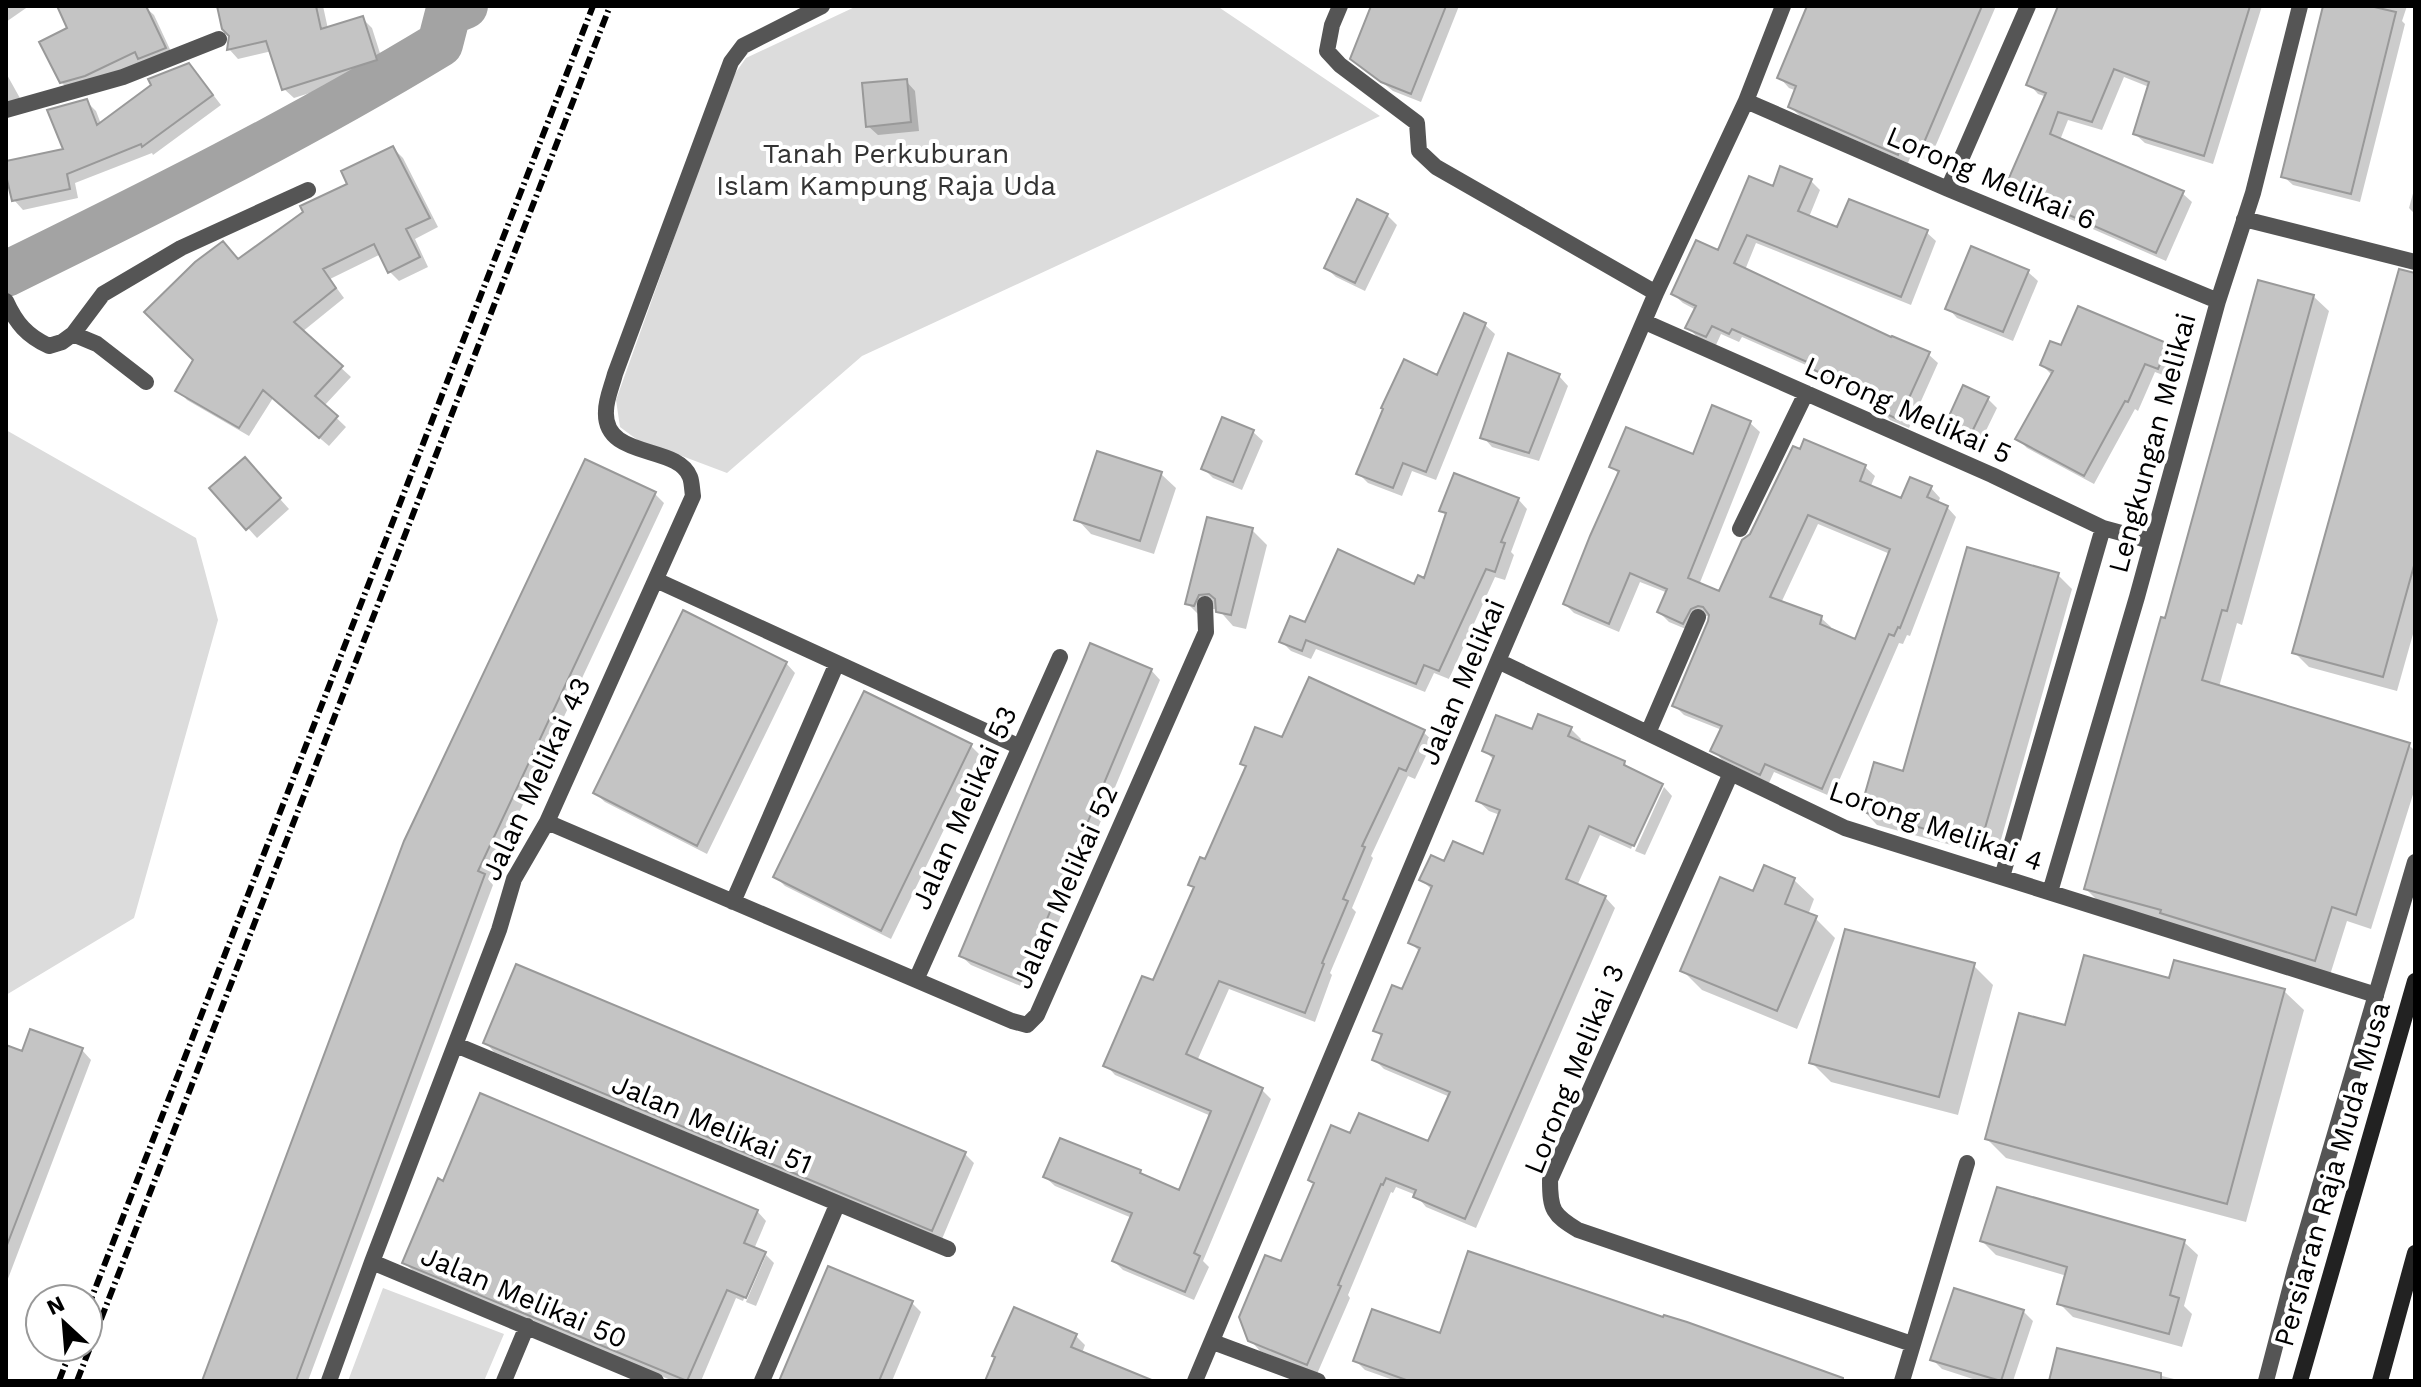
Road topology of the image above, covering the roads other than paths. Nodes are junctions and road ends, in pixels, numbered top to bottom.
1 (822, 6) edge
2 (1340, 6) edge
3 (1783, 6) edge
4 (2028, 6) edge
5 (2300, 6) edge
6 (219, 39) dead end
7 (1746, 101) junction
8 (6, 110) edge
9 (1948, 189) junction
10 (308, 190) dead end
11 (2244, 219) junction
12 (2415, 262) edge
13 (1656, 293) junction
14 (6, 301) edge
15 (2218, 301) junction
16 (1645, 322) junction
17 (73, 334) junction
18 (146, 382) dead end
19 (1806, 393) junction
20 (2103, 528) junction
21 (1740, 529) dead end
22 (2151, 541) junction
23 (656, 580) junction
24 (1205, 604) dead end
25 (1698, 617) dead end
26 (1060, 657) dead end
27 (1498, 661) junction
28 (837, 663) junction
29 (1648, 733) junction
30 (1020, 747) junction
31 (1731, 773) junction
32 (547, 822) junction
33 (2415, 862) edge
34 (2002, 877) junction
35 (2050, 892) junction
36 (733, 902) junction
37 (916, 980) junction
38 (2415, 981) edge
39 (2376, 995) junction
40 (456, 1045) junction
41 (1967, 1163) dead end
42 (837, 1205) junction
43 (948, 1249) dead end
44 (2415, 1253) edge
45 (372, 1262) junction
46 (527, 1326) junction
47 (1213, 1342) junction
48 (1912, 1344) junction
49 (329, 1381) edge
50 (504, 1381) edge
51 (656, 1381) edge
52 (762, 1381) edge
53 (1195, 1381) edge
54 (1318, 1381) edge
55 (1902, 1381) edge
56 (2266, 1381) edge
57 (2300, 1381) edge
58 (2380, 1381) edge

1 - 23 street, Jalan Melikai 43
2 - 13 street
3 - 7 street, Jalan Melikai
4 - 9 street
5 - 11 street, Lengkungan Melikai
6 - 8 street
7 - 9 street, Lorong Melikai 6
7 - 13 street, Jalan Melikai
9 - 15 street, Lorong Melikai 6
10 - 17 street
11 - 12 street
11 - 15 street, Lengkungan Melikai
13 - 16 street, Jalan Melikai
14 - 17 street
15 - 22 street, Lengkungan Melikai
16 - 19 street, Lorong Melikai 5
16 - 27 street, Jalan Melikai
17 - 18 street
19 - 20 street, Lorong Melikai 5
19 - 21 street
20 - 22 street, Lorong Melikai 5
20 - 34 street
22 - 35 street, Lengkungan Melikai
23 - 28 street
23 - 32 street, Jalan Melikai 43
24 - 37 street, Jalan Melikai 52
25 - 29 street
26 - 30 street, Jalan Melikai 53
27 - 29 street, Lorong Melikai 4
27 - 47 street, Jalan Melikai
28 - 30 street
28 - 36 street
29 - 31 street, Lorong Melikai 4
30 - 37 street, Jalan Melikai 53
31 - 34 street, Lorong Melikai 4
31 - 48 street, Lorong Melikai 3
32 - 36 street, Jalan Melikai 52
32 - 40 street, Jalan Melikai 43
33 - 39 street
34 - 35 street, Lorong Melikai 4
35 - 39 street, Lorong Melikai 4
36 - 37 street, Jalan Melikai 52
38 - 57 main road, Persiaran Raja Muda Musa
39 - 56 street
40 - 42 street, Jalan Melikai 51
40 - 45 street, Jalan Melikai 43
41 - 48 street
42 - 43 street, Jalan Melikai 51
42 - 52 street
44 - 58 main road
45 - 46 street, Jalan Melikai 50
45 - 49 street, Jalan Melikai 43
46 - 50 street
46 - 51 street, Jalan Melikai 50
47 - 53 street, Jalan Melikai
47 - 54 street
48 - 55 street

